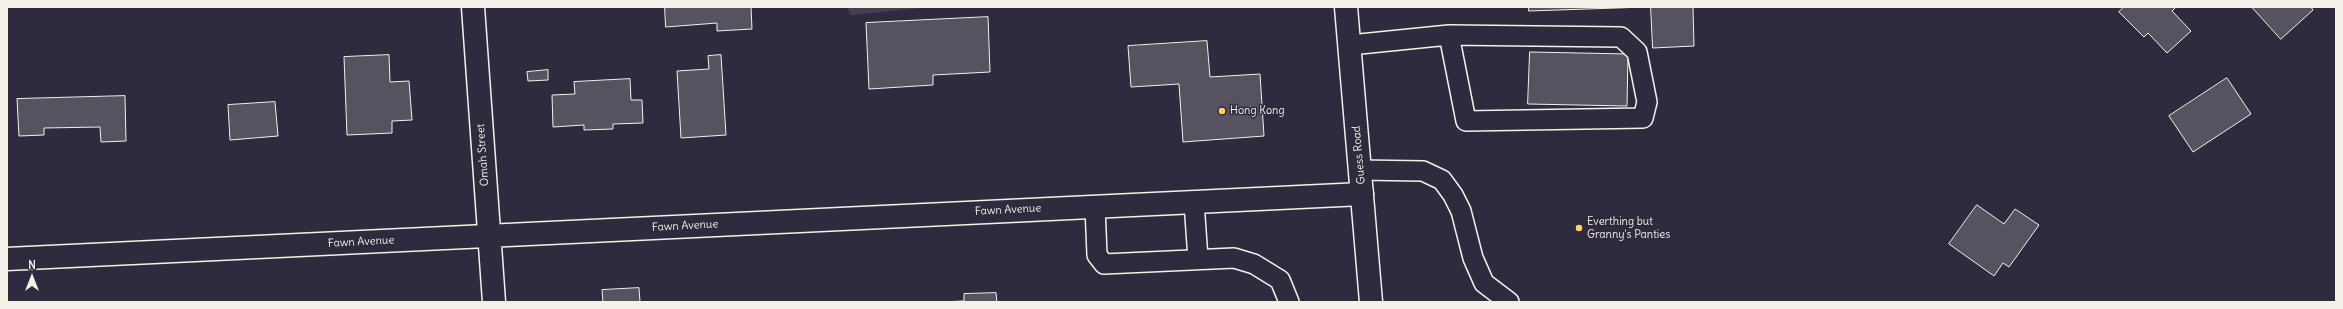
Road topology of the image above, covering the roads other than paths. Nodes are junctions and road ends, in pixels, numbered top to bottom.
1 (473, 7) edge
2 (1346, 7) edge
3 (1449, 35) junction
4 (1350, 45) junction
5 (1360, 170) junction
6 (1362, 194) junction
7 (1194, 202) junction
8 (1095, 206) junction
9 (489, 236) junction
10 (7, 259) edge
11 (1198, 259) junction
12 (494, 302) edge
13 (1289, 302) edge
14 (1371, 302) edge
15 (1509, 302) edge

1 - 9 street, Omah Street
2 - 4 street, Guess Road
3 - 3 lane
3 - 4 lane
4 - 5 street, Guess Road
5 - 6 street, Guess Road
5 - 15 lane
6 - 7 street, Fawn Avenue
6 - 14 street, Guess Road
7 - 8 street, Fawn Avenue
7 - 11 lane
8 - 9 street, Fawn Avenue
8 - 11 lane
9 - 10 street, Fawn Avenue
9 - 12 street, Omah Street
11 - 13 lane

